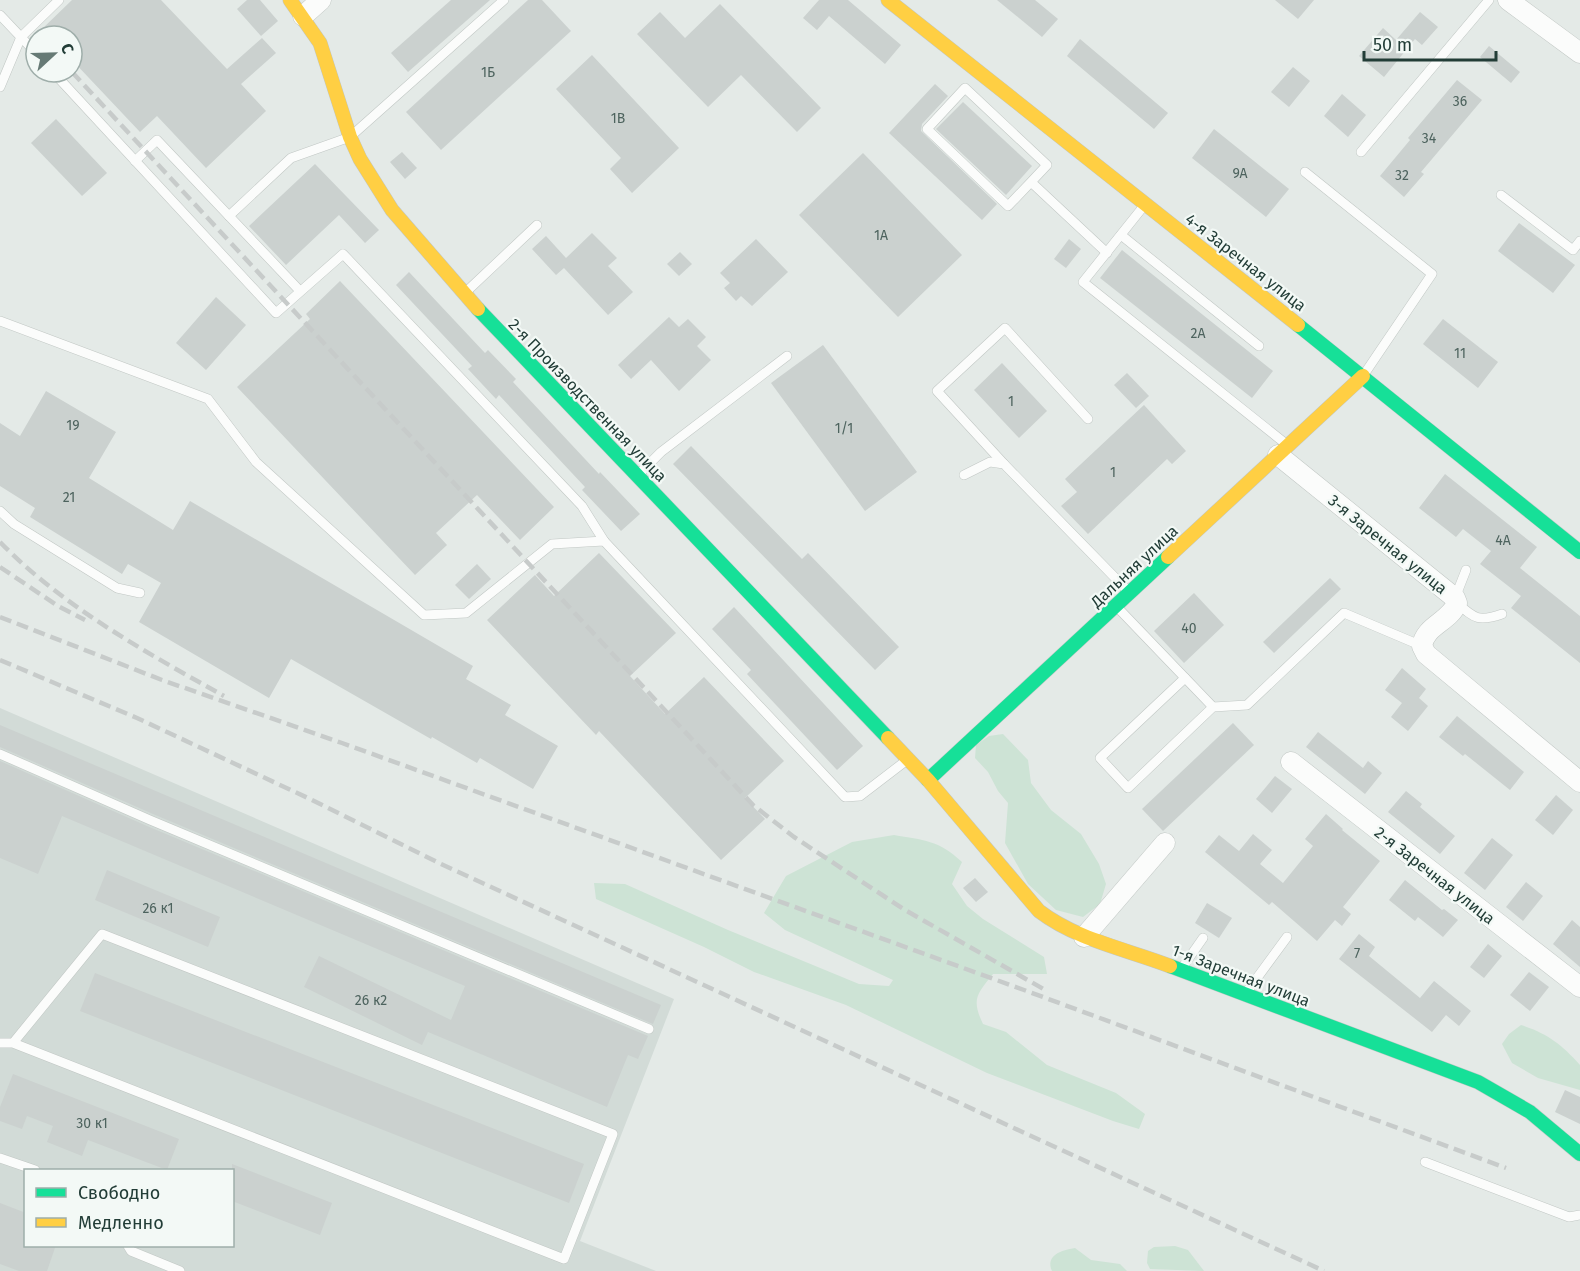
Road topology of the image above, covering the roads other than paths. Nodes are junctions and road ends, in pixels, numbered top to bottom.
1 (58, 0) edge
2 (290, 0) edge
3 (321, 0) edge
4 (504, 0) edge
5 (888, 0) edge
6 (1489, 0) edge
7 (1508, 0) edge
8 (0, 15) edge
9 (303, 16) junction
10 (21, 37) junction
11 (24, 40) edge
12 (1580, 53) edge
13 (64, 84) edge
14 (0, 87) edge
15 (350, 137) junction
16 (1361, 152) dead end
17 (135, 161) junction
18 (1305, 172) dead end
19 (1031, 182) junction
20 (1501, 195) dead end
21 (1146, 204) junction
22 (229, 216) junction
23 (537, 225) dead end
24 (1120, 236) junction
25 (1580, 241) edge
26 (1107, 253) junction
27 (300, 291) junction
28 (464, 294) junction
29 (0, 321) edge
30 (1259, 346) dead end
31 (787, 356) dead end
32 (1363, 376) junction
33 (1088, 419) dead end
34 (1283, 450) junction
35 (1004, 464) junction
36 (637, 475) junction
37 (964, 475) dead end
38 (0, 511) edge
39 (604, 541) junction
40 (1580, 551) edge
41 (1466, 570) dead end
42 (1129, 592) junction
43 (140, 593) dead end
44 (1456, 601) junction
45 (1116, 605) junction
46 (1502, 614) dead end
47 (1422, 646) junction
48 (1185, 678) junction
49 (1213, 707) junction
50 (0, 754) edge
51 (908, 760) junction
52 (1291, 762) dead end
53 (927, 780) junction
54 (1580, 782) edge
55 (1165, 843) dead end
56 (1084, 937) junction
57 (1287, 937) dead end
58 (1203, 938) dead end
59 (1181, 971) junction
60 (1580, 987) edge
61 (1244, 994) junction
62 (649, 1029) dead end
63 (0, 1043) edge
64 (13, 1043) junction
65 (1580, 1154) edge
66 (0, 1158) edge
67 (1425, 1162) dead end
68 (32, 1169) edge
69 (1580, 1215) edge
70 (129, 1247) edge
71 (180, 1271) edge

1 - 10 lane
2 - 9 street, 2-я Производственная улица
3 - 9 street
4 - 15 lane
5 - 21 street, 4-я Заречная улица
6 - 16 lane
7 - 12 street
8 - 10 lane
9 - 15 street, 2-я Производственная улица
10 - 11 lane
10 - 14 lane
13 - 17 lane
15 - 22 lane
15 - 28 street, 2-я Производственная улица
17 - 22 lane
17 - 27 lane
18 - 32 lane
19 - 19 lane
19 - 26 lane
20 - 25 lane
21 - 24 lane
21 - 32 street, 4-я Заречная улица
22 - 27 lane
23 - 28 lane
24 - 26 lane
24 - 30 lane
26 - 34 lane
27 - 39 lane
28 - 36 street, 2-я Производственная улица
29 - 39 lane
31 - 36 lane
32 - 34 street, Дальняя улица
32 - 40 street, 4-я Заречная улица
33 - 35 lane
34 - 42 street, Дальняя улица
34 - 44 street, 3-я Заречная улица
35 - 37 lane
35 - 42 lane
36 - 51 street, 2-я Производственная улица
38 - 43 lane
39 - 51 lane
41 - 44 lane
42 - 45 street, Дальняя улица
44 - 46 lane
44 - 47 street, 3-я Заречная улица
45 - 48 lane
45 - 53 street, Дальняя улица
47 - 49 lane
47 - 54 street
48 - 49 lane
48 - 49 lane
50 - 62 lane
51 - 53 street, 2-я Производственная улица
52 - 60 street, 2-я Заречная улица
53 - 56 street, 1-я Заречная улица
55 - 56 street
56 - 59 street, 1-я Заречная улица
57 - 61 lane
58 - 59 lane
59 - 61 street, 1-я Заречная улица
61 - 65 street, 1-я Заречная улица
63 - 64 lane
64 - 64 lane
66 - 68 lane
67 - 69 lane
70 - 71 lane

